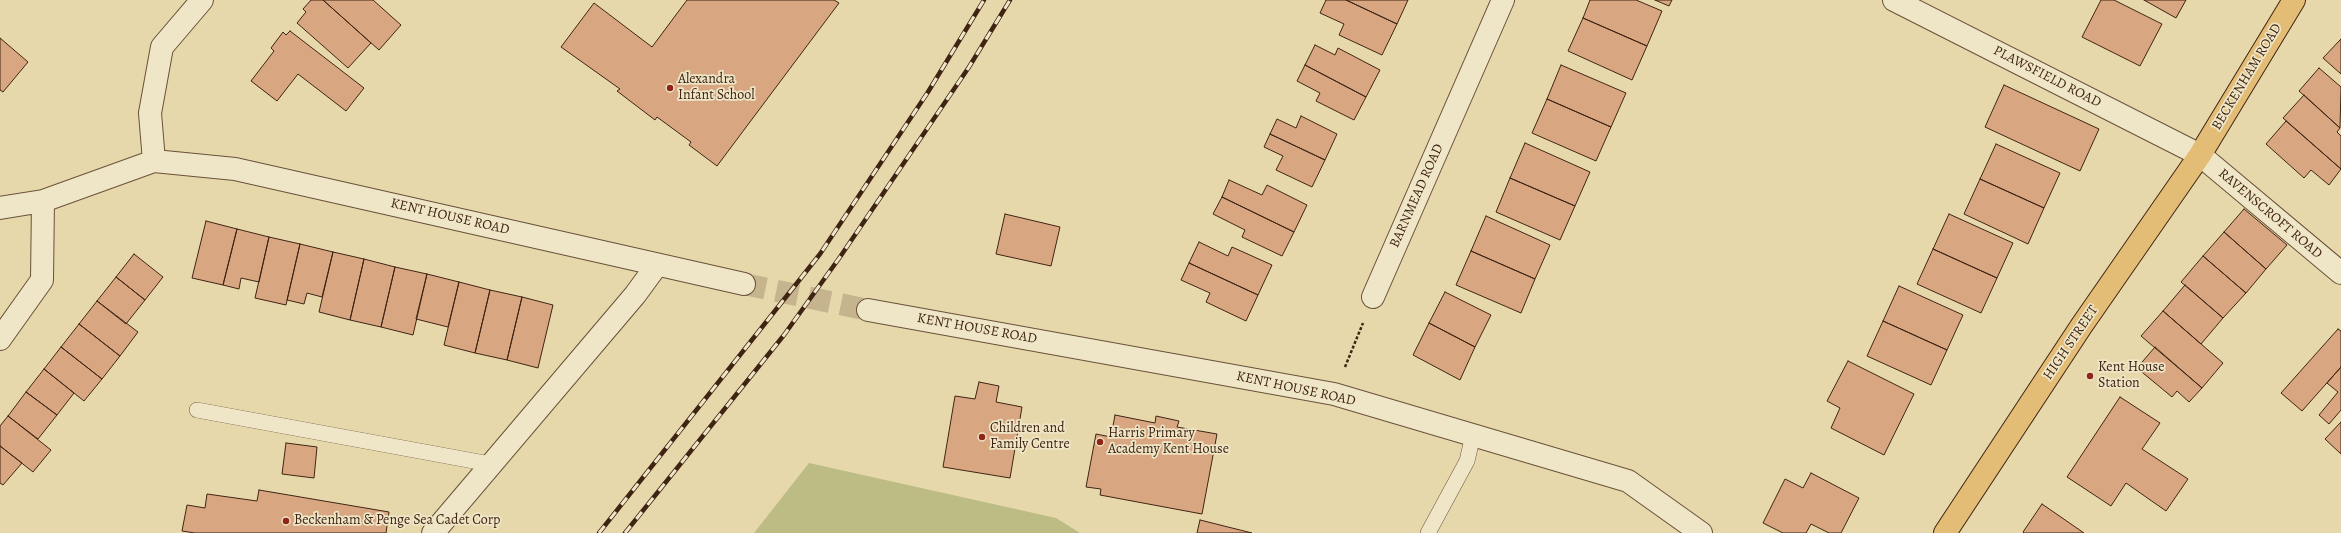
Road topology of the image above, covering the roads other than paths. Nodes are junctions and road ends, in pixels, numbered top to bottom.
1 (202, 0) edge
2 (1503, 0) edge
3 (1894, 0) edge
4 (2294, 0) edge
5 (2200, 155) junction
6 (154, 161) junction
7 (43, 201) junction
8 (0, 208) edge
9 (657, 265) junction
10 (2341, 273) edge
11 (744, 284) tunnel mouth
12 (1374, 297) road end
13 (868, 310) tunnel mouth
14 (0, 339) edge
15 (197, 410) dead end
16 (1473, 435) junction
17 (490, 464) junction
18 (433, 533) edge
19 (1428, 533) edge
20 (1701, 533) edge
21 (1945, 533) edge

1 - 6 street
2 - 12 street, BARNMEAD ROAD
3 - 5 street, PLAWSFIELD ROAD
4 - 5 main road, BECKENHAM ROAD
5 - 10 street, RAVENSCROFT ROAD
5 - 21 main road, HIGH STREET
6 - 7 street
6 - 9 street, KENT HOUSE ROAD
7 - 8 street
7 - 14 street
9 - 11 street, KENT HOUSE ROAD
9 - 17 street
13 - 16 street, KENT HOUSE ROAD
15 - 17 lane
16 - 19 lane
16 - 20 street, KENT HOUSE ROAD
17 - 18 street

